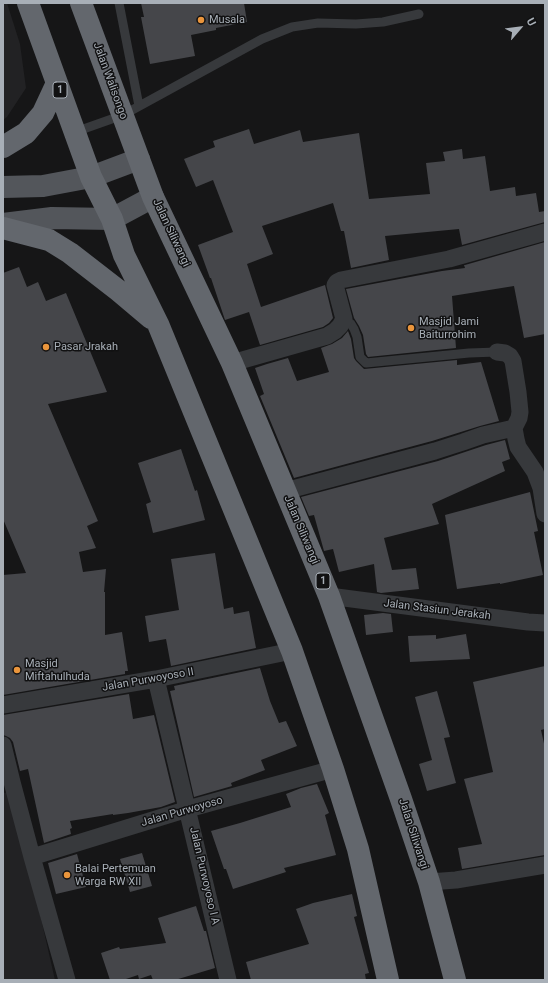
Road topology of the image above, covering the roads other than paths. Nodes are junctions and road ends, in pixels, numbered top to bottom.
1 (28, 3) edge
2 (81, 3) edge
3 (119, 3) edge
4 (419, 14) dead end
5 (57, 83) junction
6 (131, 110) junction
7 (75, 132) junction
8 (3, 147) edge
9 (139, 159) junction
10 (92, 177) junction
11 (3, 187) edge
12 (153, 197) junction
13 (112, 219) junction
14 (3, 224) edge
15 (3, 228) edge
16 (545, 232) edge
17 (344, 319) junction
18 (158, 324) junction
19 (497, 352) joint
20 (232, 363) junction
21 (514, 428) junction
22 (285, 490) junction
23 (545, 514) edge
24 (329, 596) junction
25 (545, 623) edge
26 (292, 651) junction
27 (156, 679) junction
28 (3, 705) edge
29 (3, 746) edge
30 (333, 769) junction
31 (7, 783) edge
32 (188, 809) junction
33 (32, 857) junction
34 (545, 865) edge
35 (429, 882) junction
36 (66, 980) edge
37 (228, 980) edge
38 (388, 980) edge
39 (455, 980) edge

1 - 5 highway, 1
2 - 6 highway, Jalan Walisongo / 1
3 - 6 lane
4 - 6 lane
5 - 7 highway, 1
5 - 8 highway
6 - 7 lane
6 - 9 highway, Jalan Walisongo / 1
7 - 10 highway, 1
9 - 10 main road
9 - 12 highway, Jalan Siliwangi / 1
10 - 11 main road
10 - 13 highway, 1
12 - 13 main road
12 - 20 highway, Jalan Siliwangi / 1
13 - 14 main road
13 - 18 highway, 1
15 - 18 highway
16 - 17 street
17 - 19 lane
17 - 20 street
18 - 26 highway, 1
19 - 21 street
20 - 22 highway, Jalan Siliwangi / 1
21 - 22 street
21 - 23 street
22 - 24 highway, Jalan Siliwangi / 1
24 - 25 street, Jalan Stasiun Jerakah
24 - 35 highway, Jalan Siliwangi / 1
26 - 27 street, Jalan Purwoyoso II
26 - 30 highway, 1
27 - 28 street, Jalan Purwoyoso II
27 - 32 street, Jalan Purwoyoso I A
29 - 31 street
30 - 32 street, Jalan Purwoyoso
30 - 38 highway, 1
31 - 33 street
32 - 33 street, Jalan Purwoyoso
32 - 37 street, Jalan Purwoyoso I A
33 - 36 street
34 - 35 street
35 - 39 highway, Jalan Siliwangi / 1

